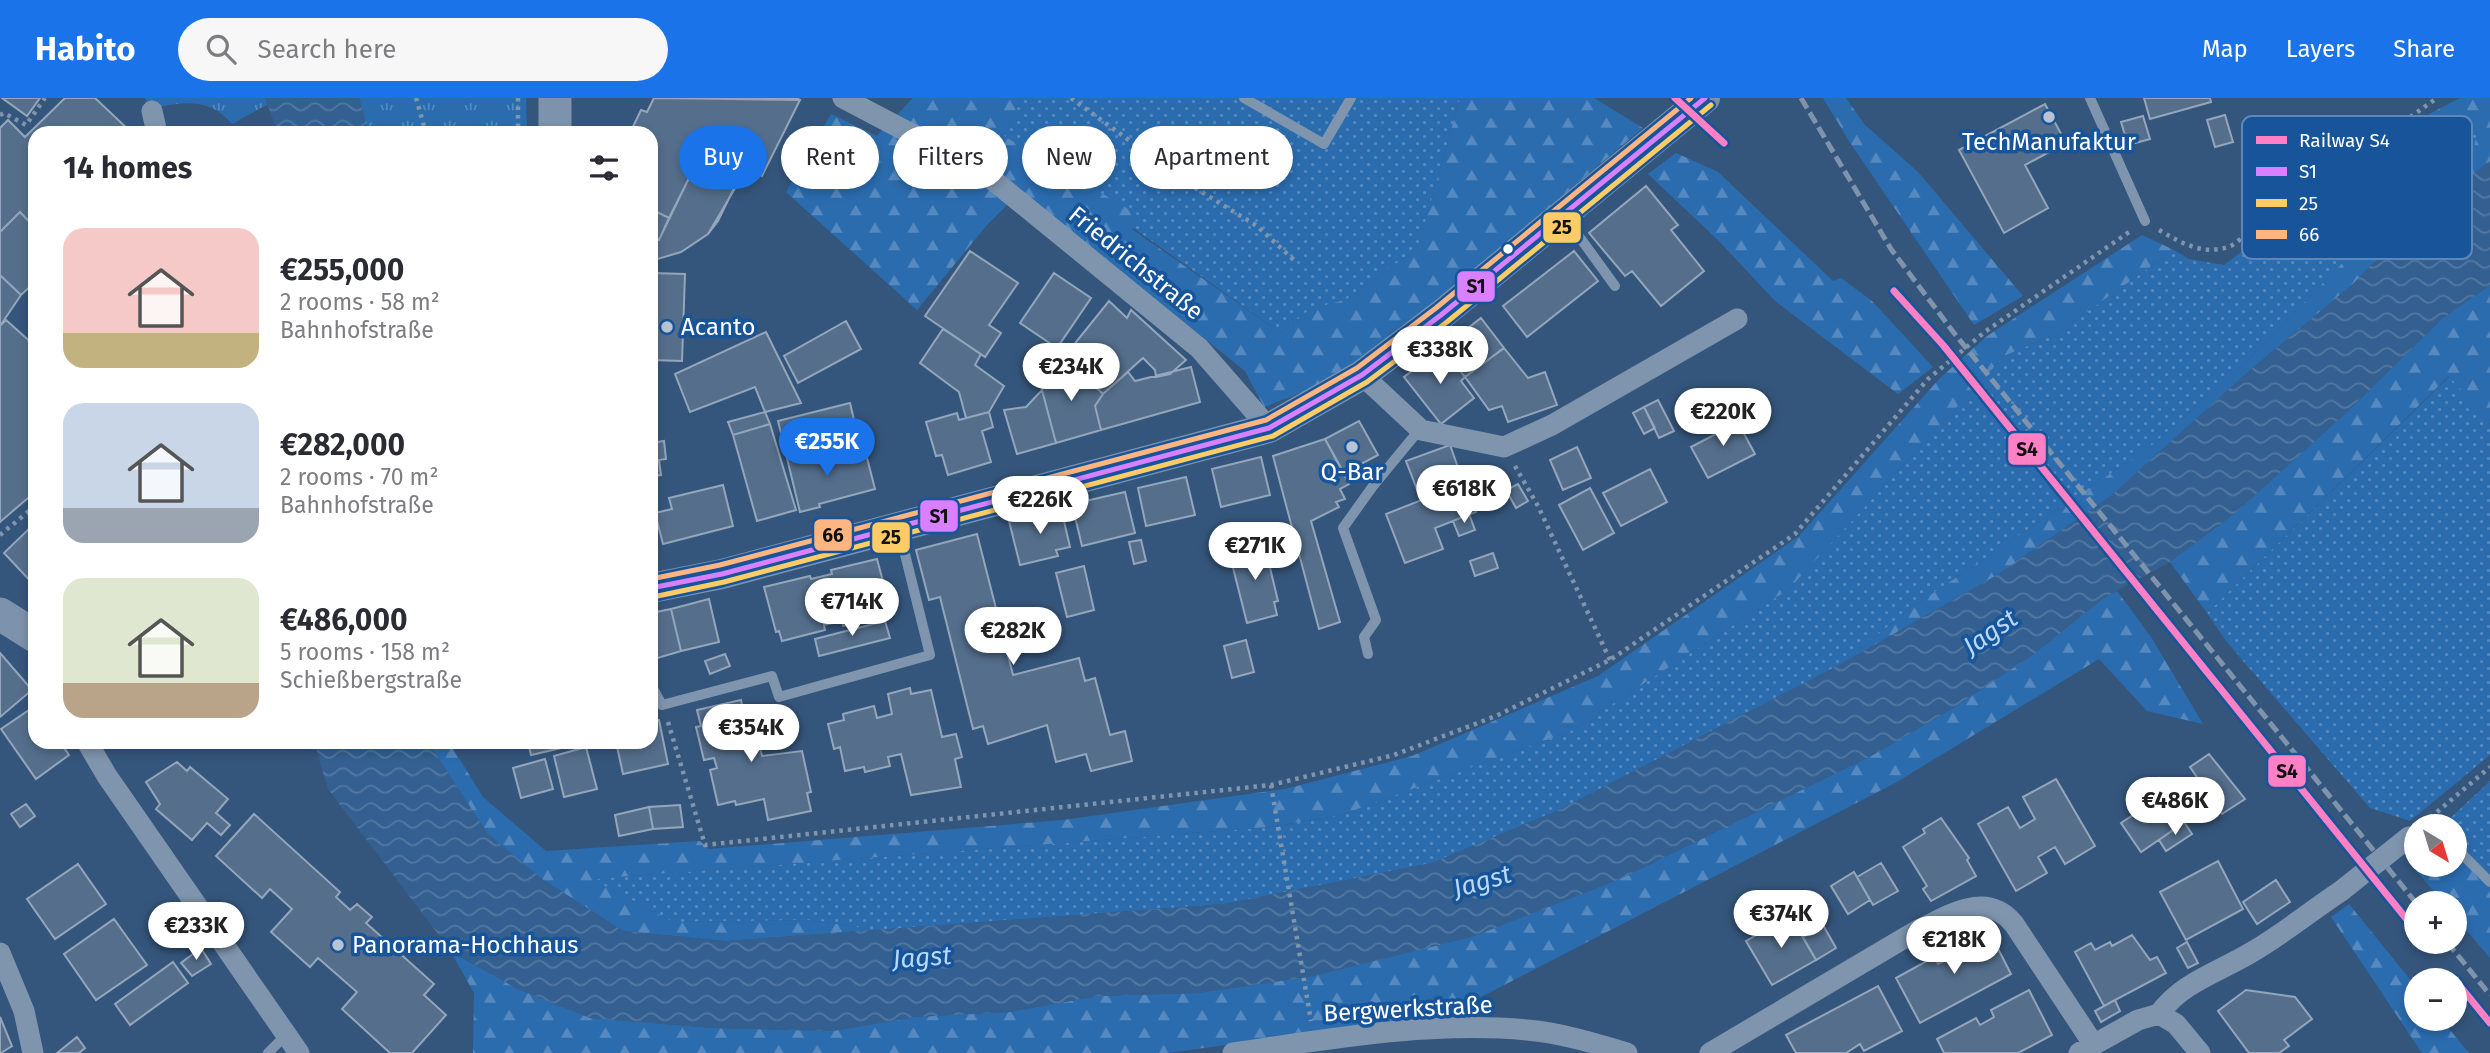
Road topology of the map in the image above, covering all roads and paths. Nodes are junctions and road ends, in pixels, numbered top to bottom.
1 (45, 98) edge
2 (416, 98) edge
3 (519, 98) edge
4 (555, 98) edge
5 (843, 98) edge
6 (1071, 98) edge
7 (1244, 98) edge
8 (1351, 98) edge
9 (1705, 98) edge
10 (2090, 98) edge
11 (2437, 98) edge
12 (152, 111) dead end
13 (0, 115) edge
14 (2412, 116) edge
15 (155, 126) edge
16 (424, 126) edge
17 (519, 126) edge
18 (555, 126) edge
19 (1563, 215) junction
20 (2145, 221) junction
21 (2242, 238) edge
22 (1295, 261) dead end
23 (1615, 286) dead end
24 (1737, 319) dead end
25 (1362, 375) junction
26 (1269, 428) junction
27 (1420, 429) junction
28 (1504, 447) junction
29 (28, 512) edge
30 (898, 527) junction
31 (0, 536) edge
32 (658, 587) edge
33 (0, 614) edge
34 (28, 632) edge
35 (1368, 654) dead end
36 (1610, 660) junction
37 (658, 698) edge
38 (662, 705) junction
39 (91, 749) edge
40 (2490, 767) edge
41 (1271, 785) junction
42 (2436, 814) edge
43 (2404, 841) edge
44 (2468, 860) edge
45 (2490, 882) edge
46 (0, 953) edge
47 (1310, 1014) dead end
48 (2159, 1014) junction
49 (286, 1035) junction
50 (2086, 1049) edge
51 (33, 1053) edge
52 (268, 1053) edge
53 (299, 1053) edge
54 (1233, 1053) edge
55 (1627, 1053) edge
56 (1710, 1053) edge
57 (2200, 1053) edge

1 - 13 path
2 - 16 path
3 - 17 path
4 - 18 main road
5 - 26 street, Friedrichstraße
6 - 22 path
7 - 8 lane
9 - 19 main road
10 - 20 lane
11 - 14 path
12 - 15 street
19 - 23 lane
19 - 25 main road
20 - 21 path
20 - 36 path
24 - 28 street
25 - 26 main road
25 - 27 street
26 - 30 main road
27 - 28 street
27 - 35 lane
28 - 36 path
29 - 31 path
30 - 32 main road
30 - 38 lane
33 - 34 main road
36 - 41 path
37 - 38 lane
38 - 41 path
39 - 49 street
40 - 42 path
41 - 47 path
43 - 48 street, bridge
44 - 45 lane
46 - 51 street
48 - 50 street
48 - 57 street
49 - 52 lane
49 - 53 street
50 - 56 street
54 - 55 street, Bergwerkstraße

